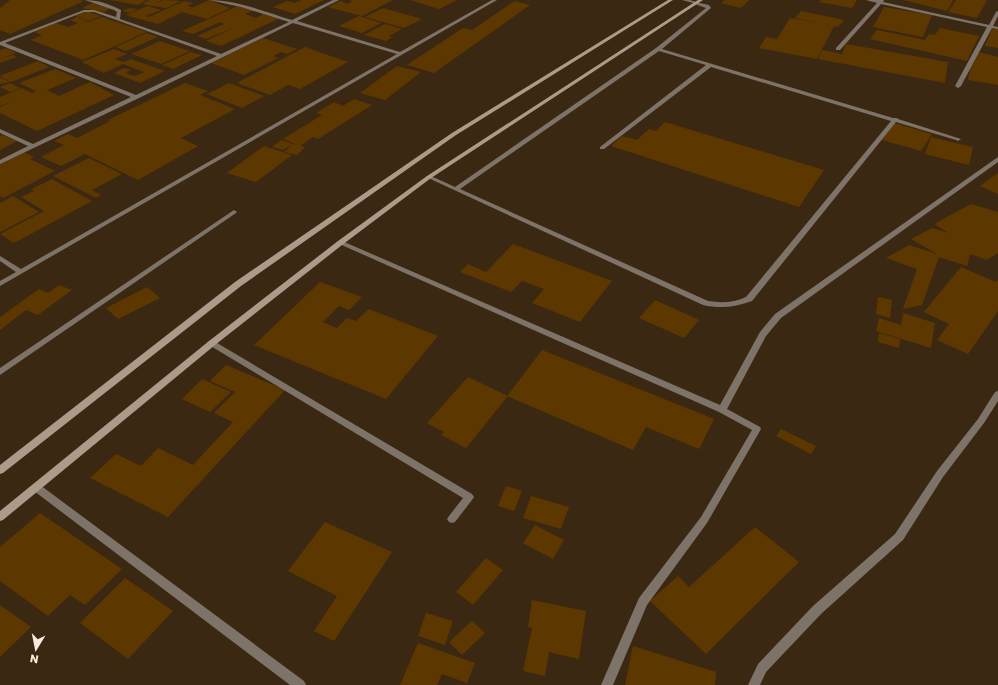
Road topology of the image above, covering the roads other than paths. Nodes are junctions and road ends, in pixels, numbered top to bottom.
1 (87, 0) edge
2 (211, 0) edge
3 (337, 0) edge
4 (495, 0) edge
5 (671, 0) edge
6 (684, 0) edge
7 (868, 0) edge
8 (699, 1) edge
9 (881, 1) edge
10 (998, 12) edge
11 (118, 19) junction
12 (293, 22) junction
13 (991, 26) junction
14 (998, 28) edge
15 (1, 43) edge
16 (658, 49) junction
17 (838, 49) dead end
18 (401, 54) junction
19 (222, 56) junction
20 (711, 64) junction
21 (958, 86) dead end
22 (137, 97) junction
23 (894, 119) junction
24 (0, 131) edge
25 (958, 139) dead end
26 (32, 146) junction
27 (602, 148) dead end
28 (998, 159) edge
29 (0, 162) edge
30 (429, 177) junction
31 (456, 189) junction
32 (234, 212) dead end
33 (340, 243) junction
34 (0, 258) edge
35 (21, 272) junction
36 (0, 284) edge
37 (212, 343) junction
38 (0, 372) edge
39 (998, 394) edge
40 (722, 410) junction
41 (1, 469) edge
42 (37, 488) junction
43 (0, 517) edge
44 (452, 519) dead end
45 (300, 685) edge
46 (607, 685) edge
47 (754, 685) edge

1 - 11 street
2 - 12 street
3 - 12 street
4 - 18 street
5 - 41 main road
6 - 8 street
7 - 9 street
8 - 16 street
8 - 30 main road
9 - 13 street
9 - 17 street
10 - 13 street
11 - 15 street
11 - 19 street
12 - 18 street
12 - 19 street
13 - 14 street
13 - 21 street
15 - 22 street
16 - 20 street
16 - 31 street
18 - 35 street
19 - 22 street
20 - 23 street
20 - 27 street
22 - 26 street
23 - 25 street
23 - 31 street
24 - 26 street
26 - 29 street
28 - 40 street
30 - 31 street
30 - 33 main road
32 - 38 street
33 - 37 main road
33 - 40 street
34 - 35 street
35 - 36 street
37 - 42 main road
37 - 44 street
39 - 47 street
40 - 46 street
42 - 43 main road
42 - 45 street

